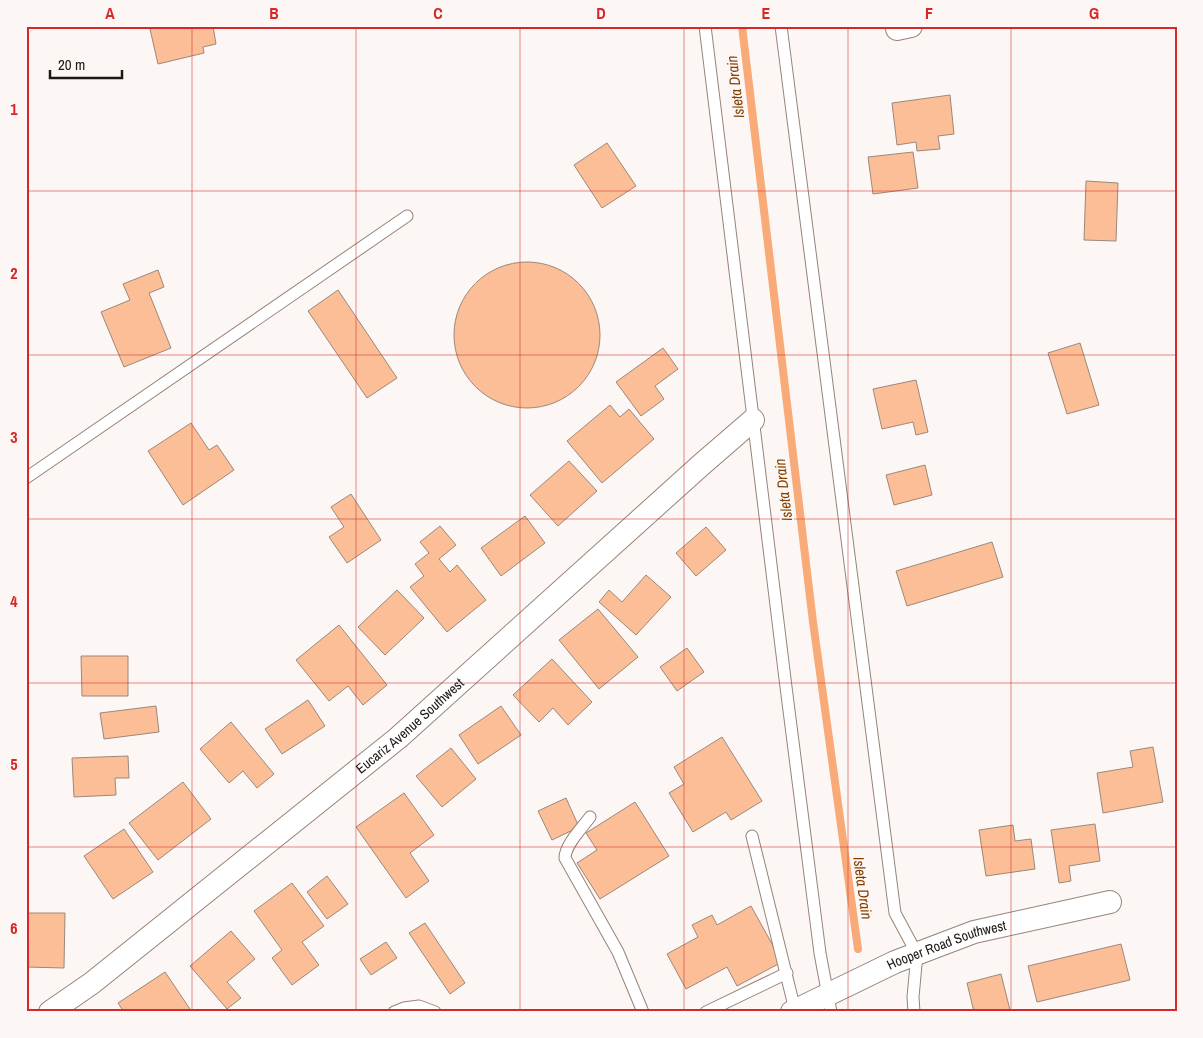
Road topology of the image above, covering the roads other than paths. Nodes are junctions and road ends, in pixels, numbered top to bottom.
1 (705, 26) edge
2 (781, 26) edge
3 (407, 216) dead end
4 (753, 420) junction
5 (26, 478) edge
6 (590, 817) dead end
7 (752, 836) dead end
8 (1110, 902) dead end
9 (916, 954) junction
10 (787, 974) junction
11 (830, 1003) edge
12 (793, 1011) edge
13 (50, 1012) edge
14 (394, 1012) edge
15 (435, 1012) edge
16 (643, 1012) edge
17 (706, 1012) edge
18 (914, 1012) edge

1 - 4 lane
2 - 9 lane
3 - 5 lane
4 - 11 lane
4 - 13 street, Eucariz Avenue Southwest
6 - 16 lane
7 - 10 lane
8 - 9 street, Hooper Road Southwest
9 - 11 street, Hooper Road Southwest
9 - 18 lane
10 - 12 lane
10 - 17 lane
11 - 12 street, Hooper Road Southwest
14 - 15 lane

